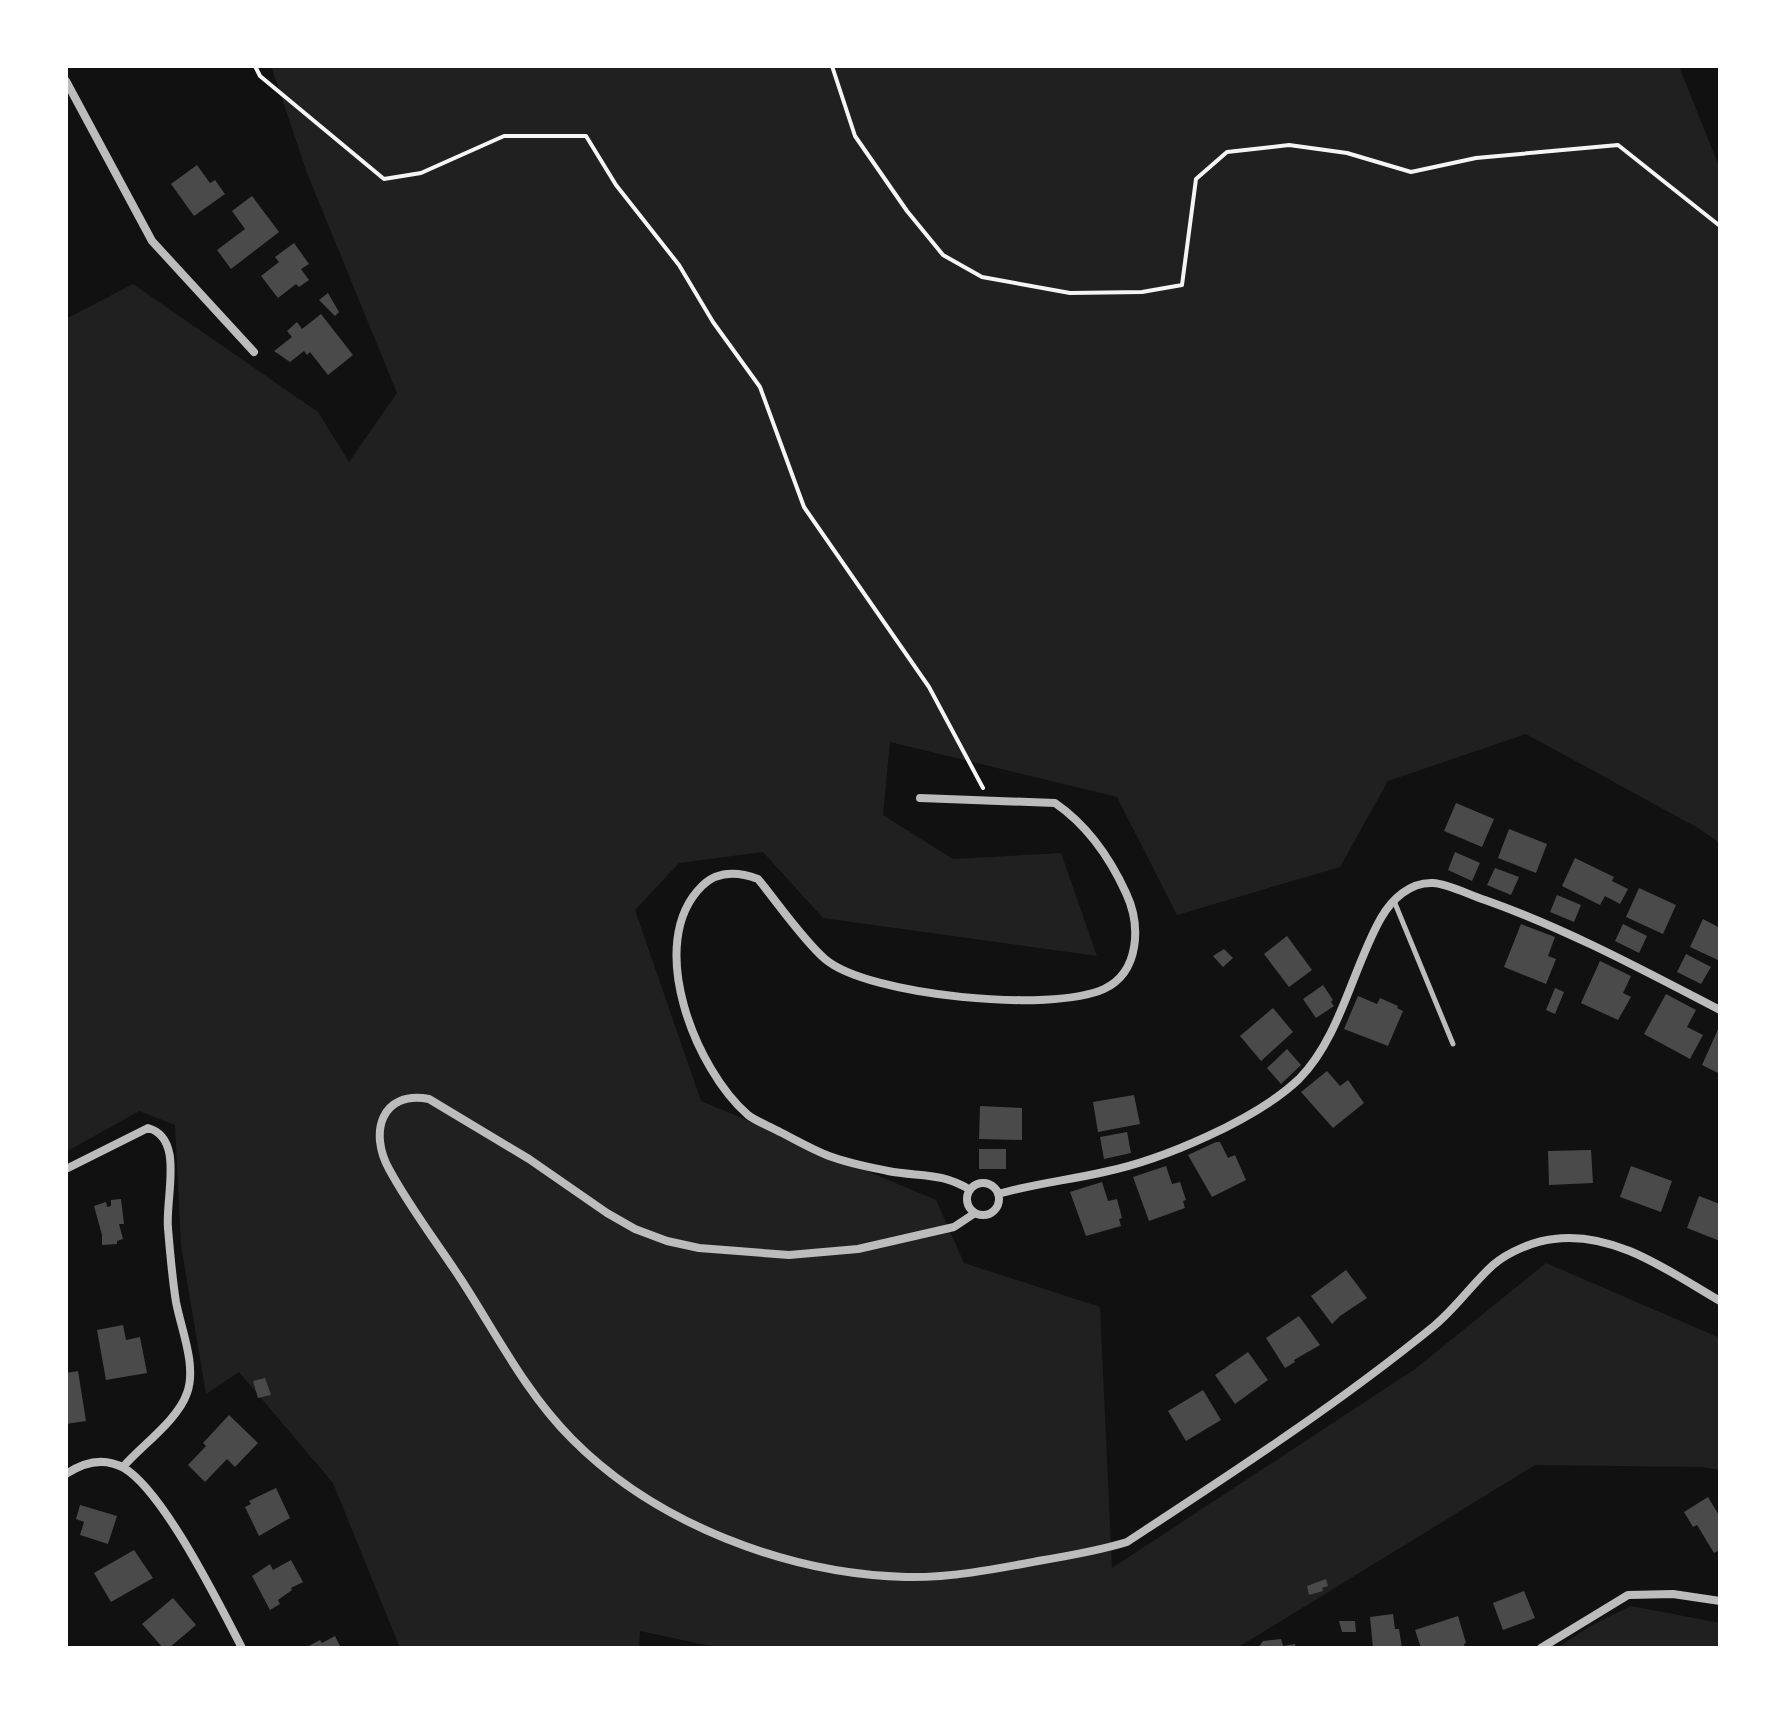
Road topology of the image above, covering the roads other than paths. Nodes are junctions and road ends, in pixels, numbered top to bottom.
1 (66, 81) edge
2 (254, 352) dead end
3 (920, 798) dead end
4 (1393, 900) junction
5 (1720, 1010) edge
6 (1453, 1044) dead end
7 (66, 1169) edge
8 (970, 1190) junction
9 (998, 1194) junction
10 (975, 1213) junction
11 (1720, 1301) edge
12 (123, 1467) junction
13 (66, 1474) edge
14 (1720, 1601) edge
15 (242, 1648) edge
16 (1541, 1648) edge

1 - 2 street
3 - 8 street
4 - 5 street
4 - 6 lane
4 - 9 street
7 - 12 street
8 - 9 street
8 - 10 street
9 - 10 street
10 - 11 street
12 - 13 street
12 - 15 street
14 - 16 street

